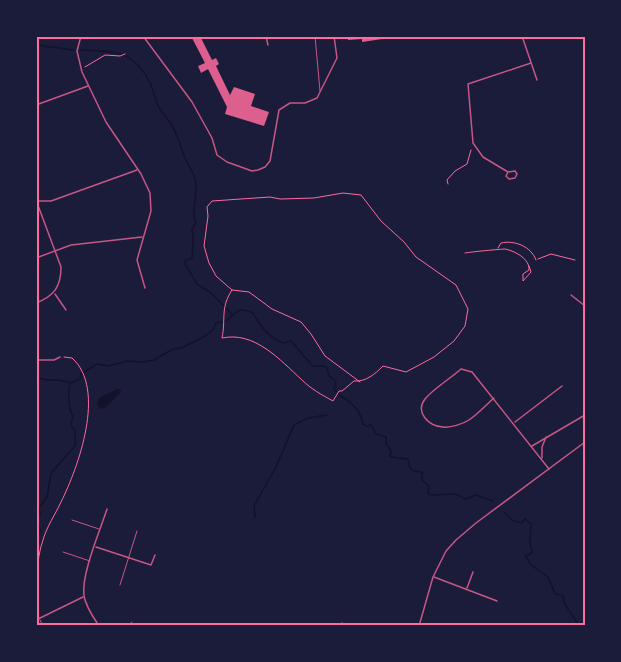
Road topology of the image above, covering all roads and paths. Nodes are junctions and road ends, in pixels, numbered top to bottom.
1 (81, 36) edge
2 (143, 36) edge
3 (266, 36) edge
4 (315, 36) edge
5 (334, 36) edge
6 (522, 36) edge
7 (268, 45) dead end
8 (125, 54) dead end
9 (531, 63) junction
10 (81, 69) junction
11 (537, 80) dead end
12 (88, 86) junction
13 (320, 91) junction
14 (36, 105) edge
15 (475, 146) junction
16 (138, 169) junction
17 (508, 172) dead end
18 (448, 184) dead end
19 (36, 200) edge
20 (143, 237) junction
21 (498, 250) junction
22 (55, 251) junction
23 (465, 253) dead end
24 (36, 258) edge
25 (536, 260) junction
26 (575, 260) dead end
27 (145, 288) dead end
28 (232, 290) junction
29 (54, 294) junction
30 (571, 295) dead end
31 (36, 303) edge
32 (585, 306) edge
33 (66, 310) dead end
34 (60, 357) joint
35 (36, 360) edge
36 (360, 382) junction
37 (562, 386) dead end
38 (494, 398) junction
39 (585, 415) edge
40 (514, 423) junction
41 (547, 436) junction
42 (585, 442) edge
43 (532, 446) junction
44 (543, 461) junction
45 (549, 469) junction
46 (107, 509) dead end
47 (72, 520) dead end
48 (100, 529) junction
49 (137, 531) dead end
50 (95, 547) junction
51 (63, 552) dead end
52 (155, 555) dead end
53 (129, 558) junction
54 (90, 561) junction
55 (473, 572) dead end
56 (433, 577) junction
57 (120, 585) dead end
58 (467, 589) junction
59 (84, 596) junction
60 (497, 601) dead end
61 (39, 618) junction
62 (36, 620) edge
63 (132, 622) dead end
64 (43, 626) edge
65 (98, 626) edge
66 (127, 626) edge
67 (419, 626) edge

1 - 10 street
2 - 13 street
3 - 7 street
4 - 13 lane
5 - 13 street
6 - 9 street
8 - 10 path
9 - 11 street
9 - 15 street
10 - 12 street
12 - 14 street
12 - 16 street
15 - 17 street
15 - 18 path
16 - 19 street
16 - 20 street
19 - 22 street
20 - 22 street
20 - 27 street
21 - 23 path
21 - 25 path
21 - 25 path
22 - 24 street
22 - 29 street
25 - 26 path
28 - 36 path
28 - 36 path
28 - 36 path
29 - 31 street
29 - 33 street
30 - 32 street
34 - 35 street
34 - 61 path
37 - 40 street
38 - 38 street
38 - 40 street
39 - 41 street
40 - 43 street
41 - 43 street
41 - 44 street
42 - 45 street
43 - 44 street
44 - 45 street
45 - 56 street
46 - 48 street
47 - 48 lane
48 - 50 street
49 - 53 lane
50 - 53 street
50 - 54 street
51 - 54 lane
52 - 53 street
53 - 57 lane
54 - 59 street
55 - 58 street
56 - 58 street
56 - 67 street
58 - 60 street
59 - 61 street
59 - 65 street
61 - 62 street
61 - 64 lane
63 - 66 lane

